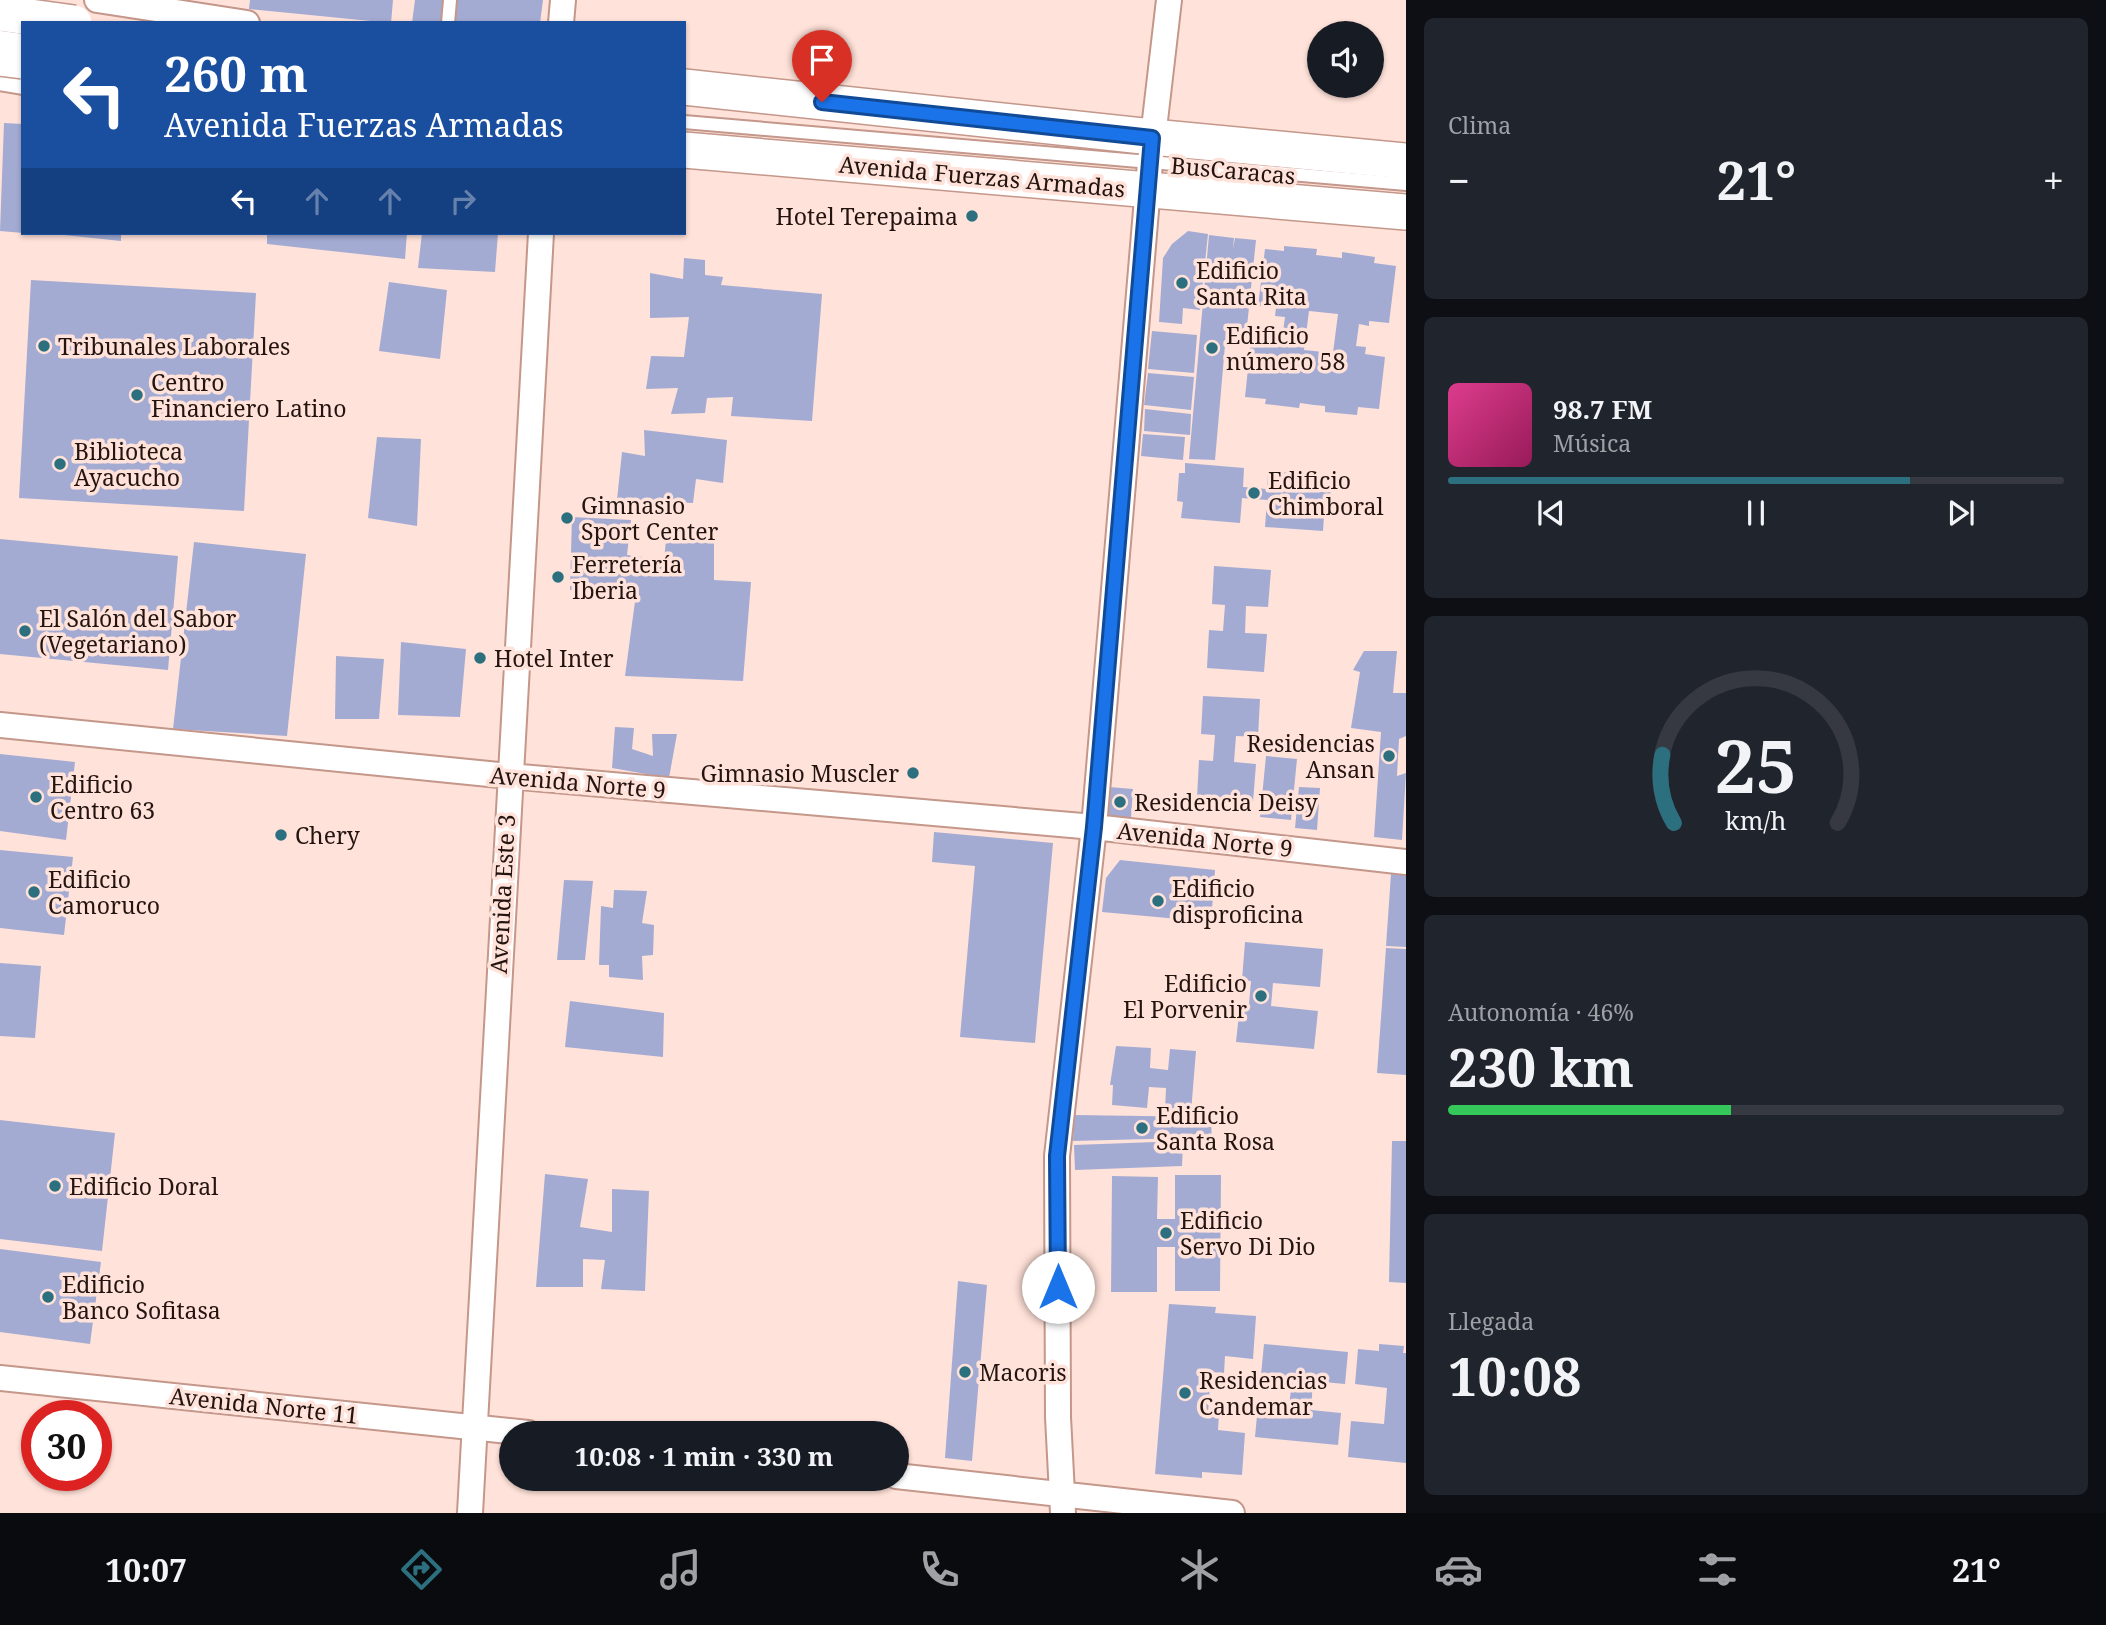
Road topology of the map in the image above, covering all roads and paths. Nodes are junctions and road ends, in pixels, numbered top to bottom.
1 (97, 0) edge
2 (450, 0) edge
3 (563, 0) edge
4 (1169, 0) edge
5 (0, 13) edge
6 (59, 21) edge
7 (234, 21) edge
8 (448, 21) edge
9 (561, 21) edge
10 (0, 37) edge
11 (21, 40) edge
12 (0, 58) edge
13 (21, 61) edge
14 (0, 78) edge
15 (21, 82) edge
16 (686, 87) edge
17 (686, 122) edge
18 (686, 150) edge
19 (1406, 161) edge
20 (1150, 164) junction
21 (1406, 184) edge
22 (1406, 212) edge
23 (541, 235) edge
24 (0, 725) edge
25 (509, 776) junction
26 (1094, 827) junction
27 (1406, 862) edge
28 (0, 1378) edge
29 (474, 1427) junction
30 (499, 1430) edge
31 (909, 1478) edge
32 (1063, 1504) edge
33 (470, 1513) edge
34 (1232, 1513) edge

1 - 7 street
2 - 8 lane
3 - 9 street
4 - 20 street
5 - 6 main road, bridge
10 - 11 lane, bridge
12 - 13 main road, bridge
14 - 15 street
16 - 20 main road, Avenida Fuerzas Armadas
17 - 20 lane, BusCaracas
18 - 20 main road, Avenida Fuerzas Armadas
19 - 20 main road, Avenida Fuerzas Armadas
20 - 21 lane, BusCaracas
20 - 22 main road, Avenida Fuerzas Armadas
20 - 26 street
23 - 25 street, Avenida Este 3
24 - 25 street, Avenida Norte 9
25 - 26 street, Avenida Norte 9
25 - 29 street, Avenida Este 3
26 - 27 street, Avenida Norte 9
26 - 32 street
28 - 29 street, Avenida Norte 11
29 - 30 street, Avenida Norte 11
29 - 33 street, Avenida Este 3
31 - 32 street
32 - 34 street

